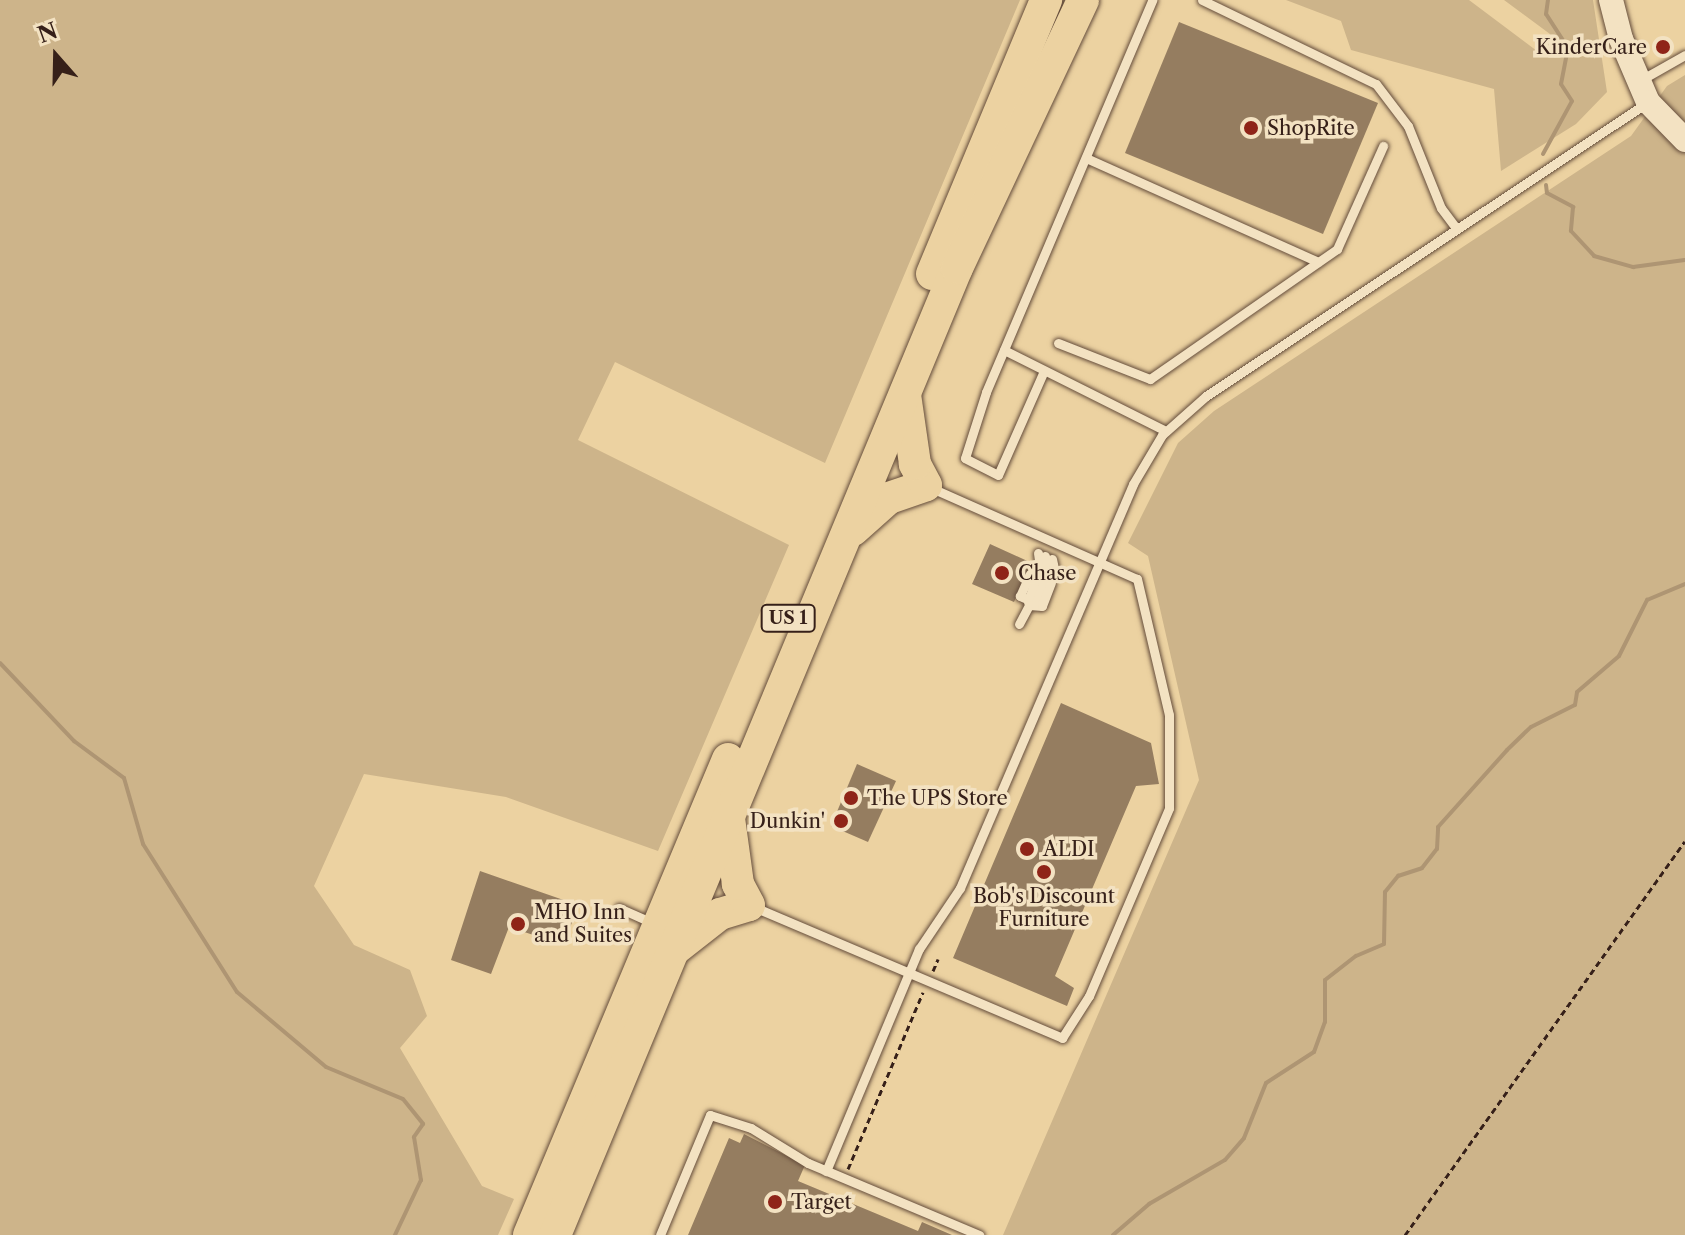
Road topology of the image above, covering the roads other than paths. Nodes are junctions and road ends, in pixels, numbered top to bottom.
1 (1046, 0) edge
2 (1083, 0) edge
3 (1152, 0) edge
4 (1202, 0) edge
5 (1611, 0) edge
6 (1685, 55) edge
7 (1643, 92) junction
8 (1685, 140) edge
9 (1383, 146) dead end
10 (1086, 158) junction
11 (1456, 228) junction
12 (1318, 262) junction
13 (1058, 343) dead end
14 (1004, 350) junction
15 (1043, 373) junction
16 (905, 394) junction
17 (1166, 431) junction
18 (926, 485) junction
19 (845, 538) junction
20 (1103, 560) junction
21 (1042, 574) junction
22 (1030, 603) junction
23 (1019, 624) dead end
24 (729, 817) junction
25 (749, 905) junction
26 (619, 908) dead end
27 (666, 939) junction
28 (910, 974) junction
29 (826, 1171) junction
30 (529, 1235) edge
31 (555, 1235) edge
32 (660, 1235) edge
33 (979, 1235) edge

1 - 27 highway, US 1
2 - 16 highway, US 1
3 - 10 lane
4 - 11 lane
5 - 7 street
6 - 7 lane
7 - 8 street
7 - 11 lane
9 - 12 lane
10 - 12 lane
10 - 14 lane
11 - 17 lane
12 - 13 lane
14 - 15 lane
14 - 15 lane
15 - 17 lane
16 - 18 highway
16 - 19 highway, US 1
17 - 20 lane
18 - 19 highway
18 - 20 lane
19 - 24 highway, US 1
20 - 28 lane
20 - 28 lane
21 - 21 lane
21 - 22 lane
21 - 22 lane
22 - 23 lane
24 - 25 highway
24 - 27 highway, US 1
25 - 27 highway
25 - 28 lane
26 - 27 lane
27 - 30 highway, US 1
27 - 31 highway, US 1
28 - 29 lane
29 - 32 lane
29 - 33 lane

